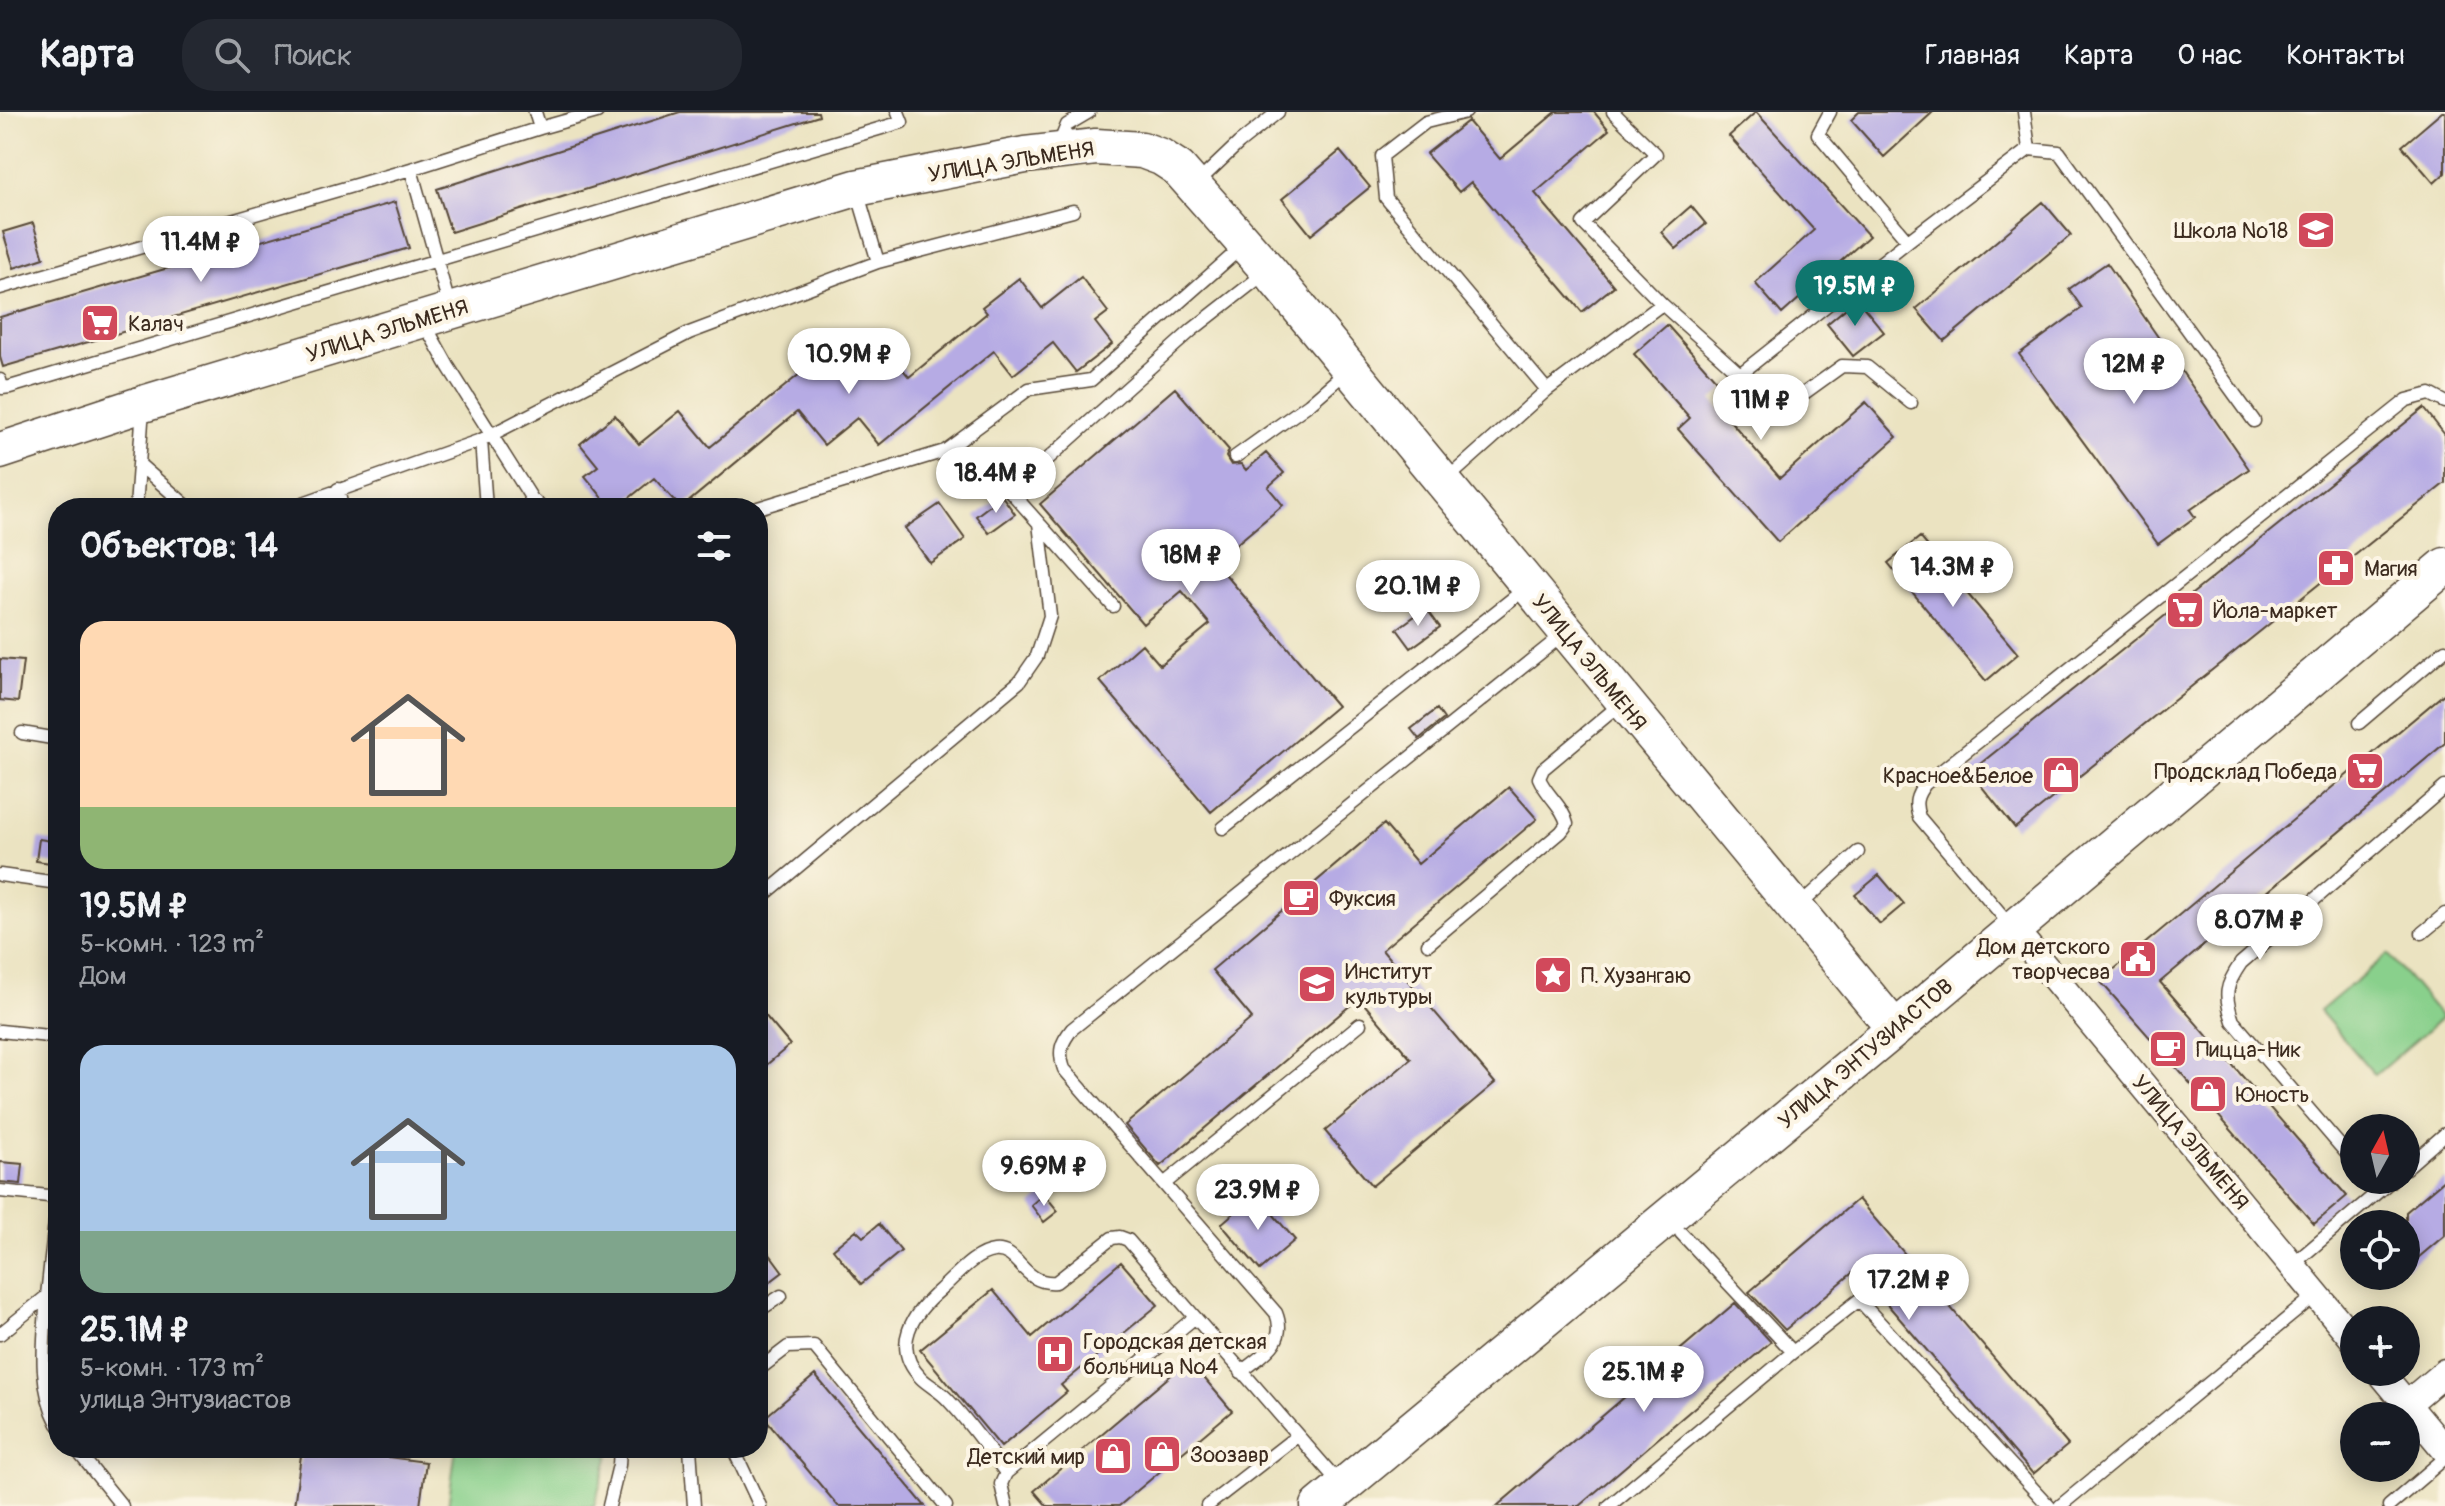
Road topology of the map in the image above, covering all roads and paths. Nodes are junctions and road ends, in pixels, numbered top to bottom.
1 (535, 112) edge
2 (597, 112) edge
3 (898, 112) edge
4 (1089, 112) edge
5 (1278, 112) edge
6 (1466, 112) edge
7 (1613, 112) edge
8 (1830, 112) edge
9 (2024, 112) edge
10 (540, 128) junction
11 (2029, 149) junction
12 (1058, 150) junction
13 (411, 169) junction
14 (1195, 185) junction
15 (856, 188) junction
16 (1073, 211) dead end
17 (1908, 241) junction
18 (1245, 244) junction
19 (436, 259) junction
20 (878, 262) junction
21 (1269, 271) junction
22 (0, 288) edge
23 (1662, 304) junction
24 (436, 315) junction
25 (1349, 368) junction
26 (1740, 374) junction
27 (0, 380) edge
28 (1547, 390) junction
29 (2445, 402) edge
30 (1911, 403) dead end
31 (143, 404) junction
32 (2254, 421) dead end
33 (486, 436) junction
34 (0, 451) edge
35 (1235, 457) dead end
36 (140, 465) junction
37 (1444, 482) junction
38 (338, 489) junction
39 (137, 498) edge
40 (178, 498) edge
41 (315, 498) edge
42 (340, 498) edge
43 (486, 498) edge
44 (531, 498) edge
45 (768, 505) edge
46 (1039, 523) junction
47 (2445, 566) edge
48 (1528, 586) junction
49 (2445, 594) edge
50 (1113, 606) dead end
51 (1566, 633) junction
52 (2445, 650) edge
53 (1623, 702) junction
54 (2359, 723) dead end
55 (22, 733) dead end
56 (48, 737) edge
57 (2445, 787) edge
58 (1223, 828) dead end
59 (1858, 852) dead end
60 (0, 875) edge
61 (48, 882) edge
62 (768, 892) edge
63 (1795, 910) junction
64 (2445, 914) edge
65 (2422, 933) dead end
66 (2020, 936) junction
67 (1428, 944) dead end
68 (1360, 1024) dead end
69 (1895, 1029) junction
70 (0, 1031) edge
71 (48, 1036) edge
72 (2445, 1134) edge
73 (2340, 1146) edge
74 (2420, 1156) edge
75 (1164, 1184) junction
76 (0, 1191) edge
77 (2375, 1194) edge
78 (48, 1198) edge
79 (1674, 1225) junction
80 (2292, 1265) junction
81 (48, 1289) edge
82 (2317, 1294) junction
83 (47, 1296) junction
84 (781, 1296) dead end
85 (768, 1304) edge
86 (1194, 1318) junction
87 (2340, 1323) edge
88 (0, 1334) edge
89 (1793, 1352) junction
90 (768, 1362) edge
91 (43, 1368) junction
92 (48, 1369) edge
93 (1241, 1372) junction
94 (2445, 1372) edge
95 (2392, 1386) edge
96 (48, 1400) edge
97 (2405, 1402) edge
98 (2409, 1402) edge
99 (2420, 1420) edge
100 (1297, 1436) junction
101 (2445, 1450) edge
102 (83, 1458) edge
103 (619, 1458) edge
104 (691, 1458) edge
105 (738, 1458) edge
106 (2445, 1458) edge
107 (1006, 1473) junction
108 (1342, 1500) edge
109 (122, 1506) edge
110 (609, 1506) edge
111 (694, 1506) edge
112 (760, 1506) edge
113 (946, 1506) edge
114 (1006, 1506) edge
115 (1207, 1506) edge
116 (1609, 1506) edge
117 (2049, 1506) edge
118 (2060, 1506) edge
119 (2389, 1506) edge

1 - 10 lane
2 - 10 lane
3 - 19 lane
4 - 12 lane
5 - 14 lane
6 - 28 lane
7 - 23 lane
8 - 17 lane
9 - 11 lane
10 - 13 lane
11 - 17 lane
11 - 32 lane
12 - 14 main road, УЛИЦА ЭЛЬМЕНЯ
12 - 15 main road, УЛИЦА ЭЛЬМЕНЯ
13 - 19 lane
13 - 22 lane
14 - 18 main road, УЛИЦА ЭЛЬМЕНЯ
15 - 20 lane
15 - 24 main road, УЛИЦА ЭЛЬМЕНЯ
16 - 20 lane
17 - 26 lane
18 - 21 main road, УЛИЦА ЭЛЬМЕНЯ
18 - 45 lane
19 - 24 lane
19 - 27 lane
20 - 33 lane
21 - 25 main road, УЛИЦА ЭЛЬМЕНЯ
21 - 46 lane
23 - 26 lane
23 - 28 lane
24 - 31 main road, УЛИЦА ЭЛЬМЕНЯ
24 - 33 lane
25 - 35 lane
25 - 37 main road, УЛИЦА ЭЛЬМЕНЯ
26 - 30 lane
28 - 37 lane
29 - 66 lane
31 - 34 main road, УЛИЦА ЭЛЬМЕНЯ
31 - 36 lane
33 - 38 lane
33 - 43 lane
33 - 44 lane
36 - 39 lane
36 - 40 lane
37 - 48 main road, УЛИЦА ЭЛЬМЕНЯ
38 - 41 lane
38 - 42 lane
46 - 50 lane
46 - 62 lane
47 - 66 main road, УЛИЦА ЭНТУЗИАСТОВ
48 - 51 main road, УЛИЦА ЭЛЬМЕНЯ
48 - 58 lane
49 - 66 main road, УЛИЦА ЭНТУЗИАСТОВ
51 - 53 main road, УЛИЦА ЭЛЬМЕНЯ
51 - 75 lane
52 - 54 lane
53 - 63 main road, УЛИЦА ЭЛЬМЕНЯ
53 - 67 lane
55 - 56 lane
57 - 73 lane
59 - 63 lane
60 - 61 lane
63 - 69 main road, УЛИЦА ЭЛЬМЕНЯ
64 - 65 lane
66 - 69 main road, УЛИЦА ЭНТУЗИАСТОВ
66 - 79 main road, УЛИЦА ЭНТУЗИАСТОВ
66 - 80 street, УЛИЦА ЭЛЬМЕНЯ
68 - 75 lane
69 - 79 main road, УЛИЦА ЭНТУЗИАСТОВ
70 - 71 lane
72 - 74 lane
75 - 93 lane
76 - 78 lane
77 - 80 lane
79 - 89 lane
79 - 108 main road, УЛИЦА ЭНТУЗИАСТОВ
80 - 82 street, УЛИЦА ЭЛЬМЕНЯ
81 - 83 lane
82 - 87 street, УЛИЦА ЭЛЬМЕНЯ
82 - 118 lane
83 - 88 lane
83 - 91 lane
84 - 85 lane
86 - 93 lane
86 - 107 lane
86 - 107 lane
89 - 116 lane
89 - 117 lane
90 - 113 lane
91 - 92 lane
91 - 96 lane
93 - 100 lane
94 - 98 street
95 - 97 street
99 - 101 street
100 - 108 lane
100 - 115 lane
102 - 109 lane
103 - 110 lane
104 - 111 lane
105 - 112 lane
106 - 119 lane
107 - 114 lane

